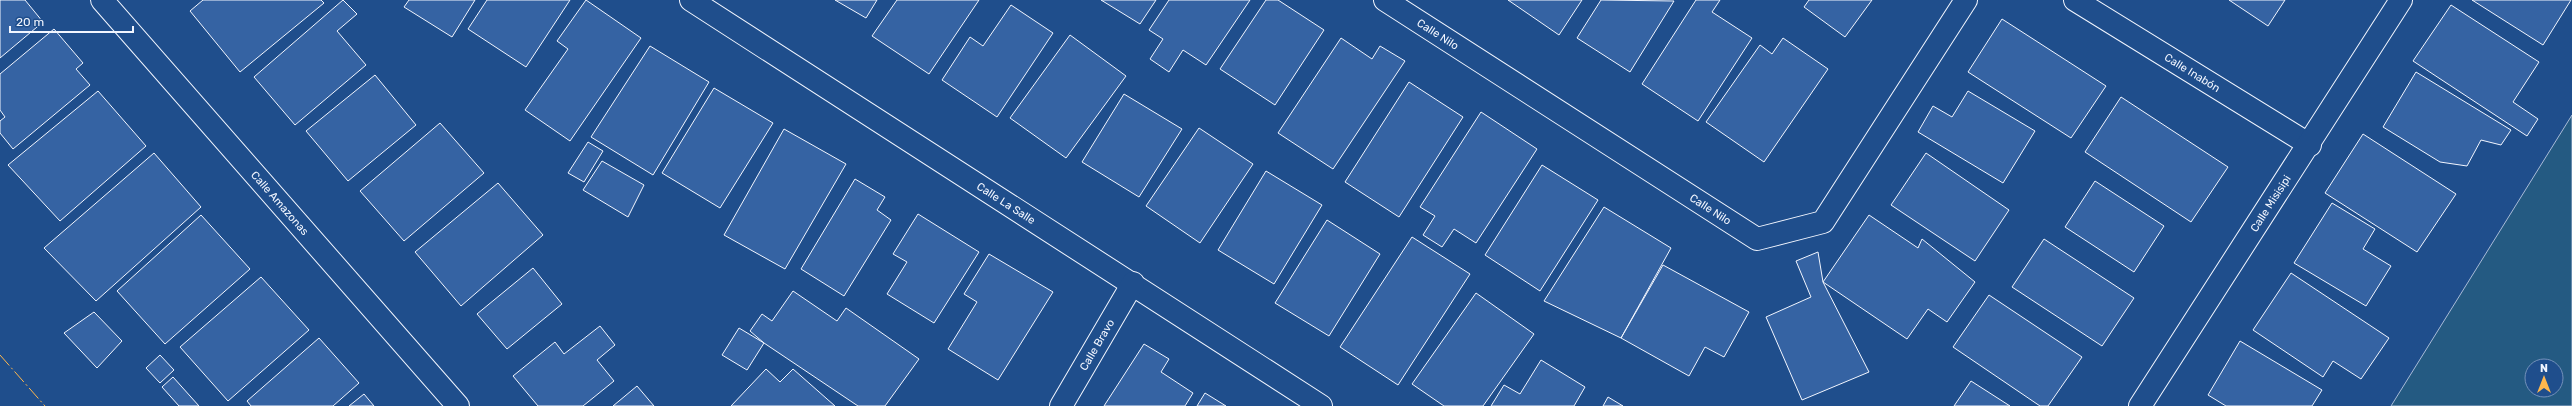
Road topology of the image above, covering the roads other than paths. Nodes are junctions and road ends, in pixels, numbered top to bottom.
1 (102, 0) edge
2 (691, 0) edge
3 (1385, 0) edge
4 (1966, 0) edge
5 (2075, 0) edge
6 (2401, 0) edge
7 (2310, 145) junction
8 (1133, 283) junction
9 (458, 406) edge
10 (1061, 406) edge
11 (1322, 406) edge
12 (2140, 406) edge

1 - 9 street, Calle Amazonas
2 - 8 street, Calle La Salle
3 - 4 street, Calle Nilo
5 - 7 street, Calle Inabón
6 - 7 street, Calle Misisipi
7 - 12 street, Calle Misisipi
8 - 10 street, Calle Bravo
8 - 11 street, Calle La Salle

